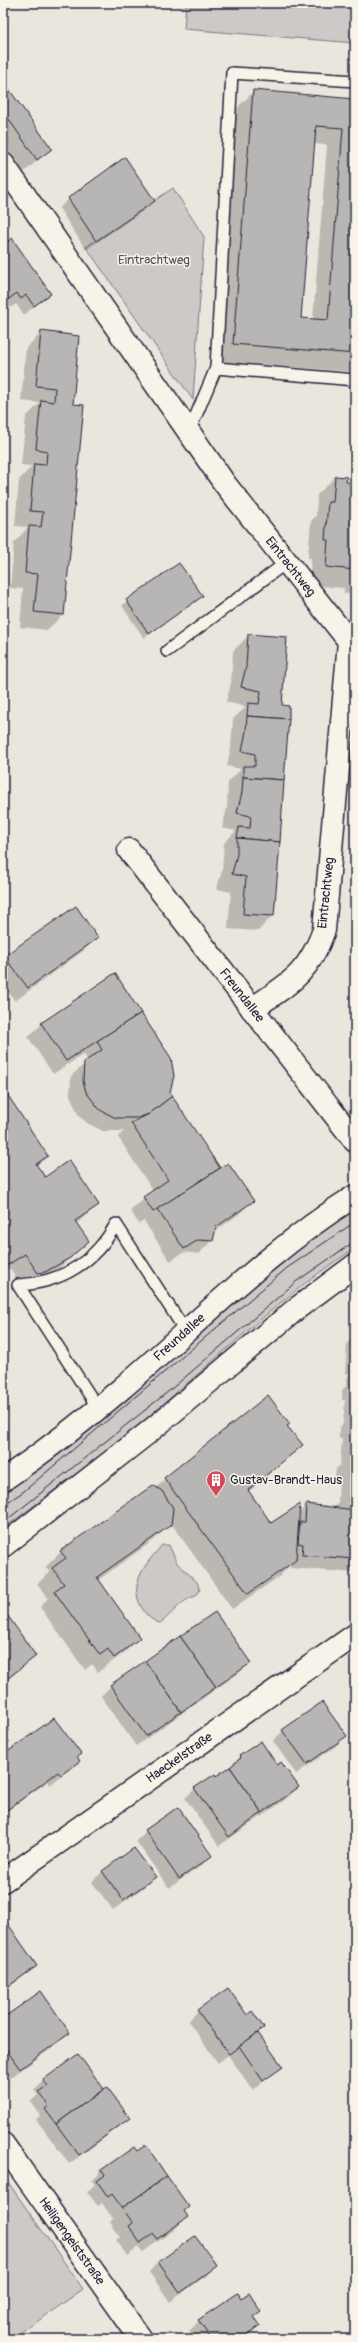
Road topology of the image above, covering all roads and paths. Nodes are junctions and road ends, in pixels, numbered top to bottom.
1 (355, 81) edge
2 (3, 164) edge
3 (216, 368) junction
4 (355, 380) edge
5 (189, 432) junction
6 (286, 562) junction
7 (167, 651) dead end
8 (129, 850) dead end
9 (252, 1009) junction
10 (355, 1141) edge
11 (355, 1196) edge
12 (355, 1265) edge
13 (186, 1332) junction
14 (98, 1408) junction
15 (3, 1480) edge
16 (3, 1546) edge
17 (355, 1635) edge
18 (3, 1881) edge
19 (3, 2144) edge
20 (141, 2339) edge

1 - 3 lane
2 - 5 street, Eintrachtweg
3 - 4 lane
3 - 5 lane
5 - 6 street, Eintrachtweg
6 - 7 lane
6 - 9 street, Eintrachtweg
8 - 9 street, Freundallee
9 - 10 street, Freundallee
11 - 13 street, Freundallee
12 - 16 street
13 - 14 street, Freundallee
13 - 14 lane
14 - 15 street, Freundallee
17 - 18 street, Haeckelstraße
19 - 20 street, Heiligengeiststraße

